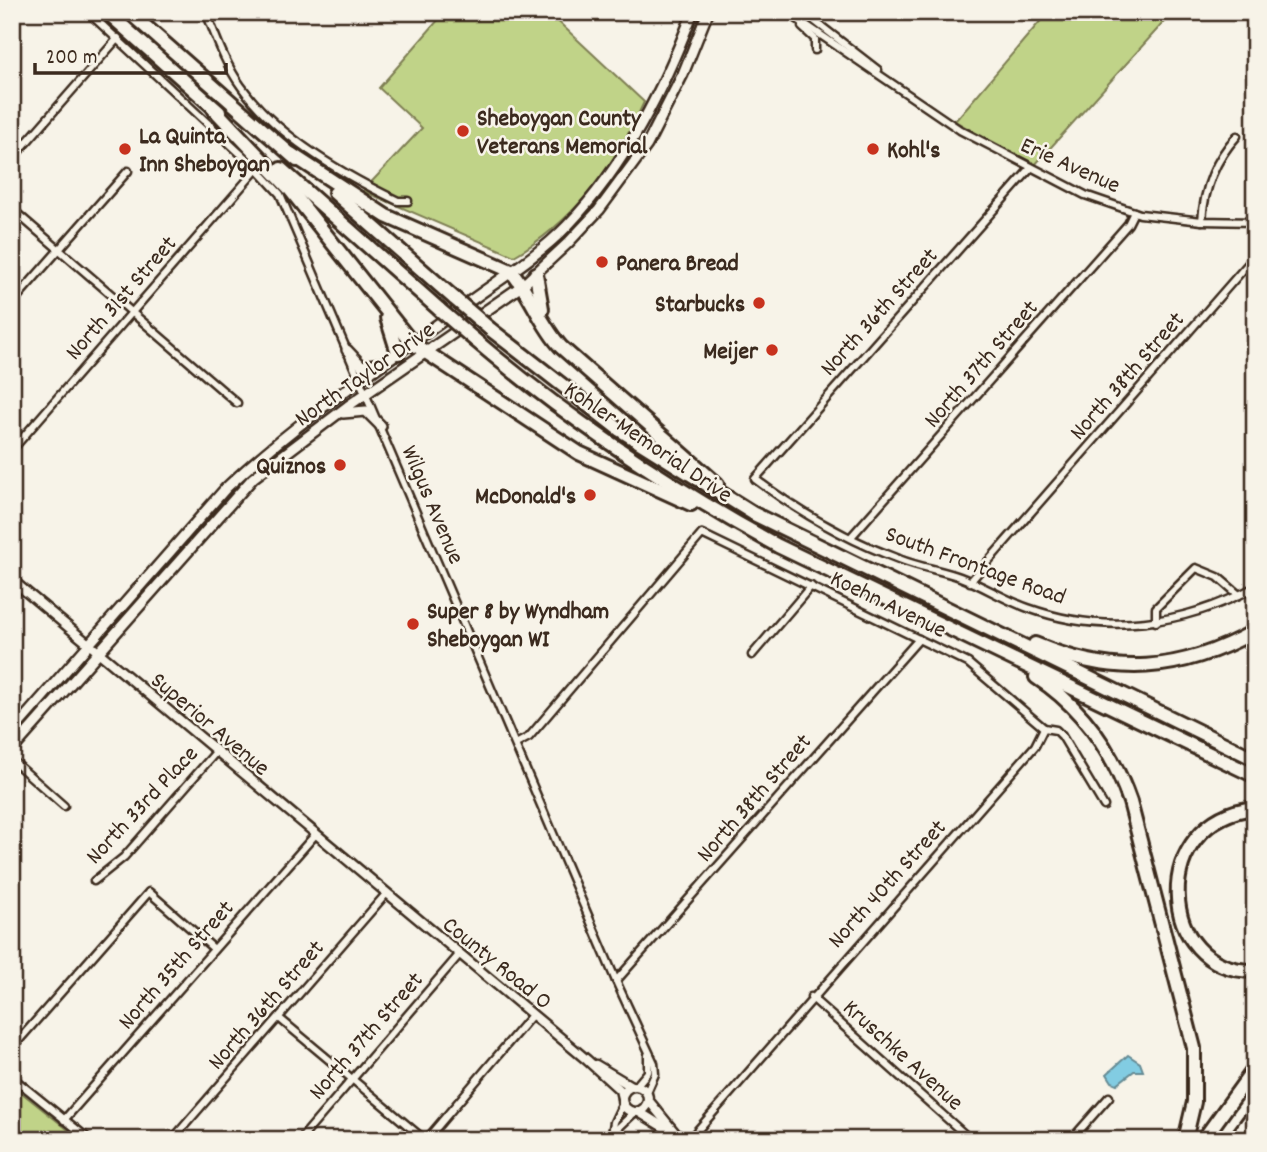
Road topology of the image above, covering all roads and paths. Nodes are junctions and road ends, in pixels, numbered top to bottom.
1 (88, 12) edge
2 (107, 12) edge
3 (129, 12) edge
4 (206, 12) edge
5 (693, 12) edge
6 (785, 12) edge
7 (803, 12) edge
8 (708, 14) edge
9 (118, 38) junction
10 (816, 50) dead end
11 (893, 82) junction
12 (214, 109) junction
13 (1237, 135) dead end
14 (291, 154) junction
15 (12, 159) edge
16 (257, 169) junction
17 (1030, 169) junction
18 (128, 171) dead end
19 (408, 201) dead end
20 (12, 209) edge
21 (1134, 212) junction
22 (1202, 220) junction
23 (1255, 222) edge
24 (59, 250) junction
25 (1255, 256) edge
26 (511, 271) junction
27 (536, 274) junction
28 (523, 285) junction
29 (12, 303) edge
30 (384, 308) junction
31 (132, 313) junction
32 (412, 343) junction
33 (347, 349) junction
34 (426, 352) junction
35 (394, 357) junction
36 (361, 381) junction
37 (606, 388) junction
38 (367, 394) junction
39 (237, 403) dead end
40 (332, 418) junction
41 (381, 426) junction
42 (12, 450) edge
43 (755, 479) joint
44 (727, 519) junction
45 (790, 533) junction
46 (851, 537) junction
47 (12, 580) edge
48 (970, 582) junction
49 (810, 586) junction
50 (1255, 587) edge
51 (1240, 595) junction
52 (934, 603) junction
53 (1156, 622) junction
54 (956, 631) junction
55 (1255, 631) edge
56 (919, 639) junction
57 (87, 645) junction
58 (97, 652) junction
59 (752, 655) dead end
60 (1044, 728) junction
61 (12, 732) edge
62 (516, 744) junction
63 (12, 750) edge
64 (216, 752) junction
65 (1255, 759) edge
66 (12, 760) edge
67 (1255, 776) edge
68 (64, 806) dead end
69 (1104, 806) dead end
70 (1255, 808) edge
71 (315, 835) junction
72 (94, 881) dead end
73 (386, 894) junction
74 (214, 949) junction
75 (459, 955) junction
76 (1255, 971) edge
77 (616, 981) junction
78 (811, 998) junction
79 (532, 1015) junction
80 (279, 1018) junction
81 (12, 1048) edge
82 (648, 1053) junction
83 (587, 1060) junction
84 (1255, 1068) edge
85 (12, 1077) edge
86 (352, 1079) junction
87 (634, 1086) junction
88 (648, 1096) junction
89 (1109, 1097) dead end
90 (622, 1100) junction
91 (637, 1112) junction
92 (1255, 1113) edge
93 (64, 1119) junction
94 (677, 1137) edge
95 (611, 1138) edge
96 (90, 1140) edge
97 (172, 1140) edge
98 (300, 1140) edge
99 (426, 1140) edge
100 (689, 1140) edge
101 (971, 1140) edge
102 (1071, 1140) edge
103 (1185, 1140) edge
104 (1203, 1140) edge
105 (1235, 1140) edge

1 - 9 street, Wilgus Avenue
2 - 12 highway, Kohler Memorial Drive
3 - 14 highway, Kohler Memorial Drive
4 - 19 street
5 - 26 main road, North Taylor Drive
6 - 10 street
6 - 11 street, Erie Avenue
7 - 11 street, Erie Avenue
8 - 27 main road, North Taylor Drive
9 - 15 street
9 - 16 street, Wilgus Avenue
11 - 17 street, Erie Avenue
12 - 30 highway
12 - 44 highway, Kohler Memorial Drive, bridge
13 - 22 street
14 - 26 highway
14 - 45 highway, Kohler Memorial Drive, bridge
16 - 31 street, North 31st Street
16 - 33 street, Wilgus Avenue
17 - 21 street, Erie Avenue
17 - 43 street, North 36th Street
18 - 24 street
20 - 24 street
21 - 22 street, Erie Avenue
21 - 46 street, North 37th Street
22 - 23 street, Erie Avenue
24 - 29 street
24 - 31 street
25 - 48 street, North 38th Street
26 - 28 highway
26 - 32 main road, North Taylor Drive
27 - 28 main road, North Taylor Drive
27 - 37 highway
28 - 34 main road, North Taylor Drive
28 - 37 highway
30 - 32 highway
30 - 35 highway
31 - 39 street
31 - 42 street, North 31st Street
32 - 34 highway
32 - 35 main road, North Taylor Drive
33 - 35 main road
33 - 36 street, Wilgus Avenue
34 - 38 main road, North Taylor Drive
34 - 44 highway
35 - 36 main road, North Taylor Drive
36 - 38 street, Wilgus Avenue
36 - 57 main road, North Taylor Drive
37 - 45 highway
38 - 40 main road, North Taylor Drive
38 - 41 street, Wilgus Avenue
40 - 41 main road
40 - 58 main road, North Taylor Drive
41 - 62 street, Wilgus Avenue
43 - 46 street, South Frontage Road
44 - 54 highway, Kohler Memorial Drive
45 - 52 highway, Kohler Memorial Drive
46 - 48 street, South Frontage Road
47 - 57 street, Superior Avenue
48 - 53 street, South Frontage Road
49 - 56 street, Koehn Avenue
49 - 59 street
49 - 62 street, Koehn Avenue
50 - 51 street
51 - 53 street, South Frontage Road
51 - 53 street
52 - 55 highway
52 - 65 highway, Kohler Memorial Drive
54 - 67 highway, Kohler Memorial Drive
54 - 103 highway
56 - 60 street, Koehn Avenue
56 - 77 street, North 38th Street
57 - 58 street, Superior Avenue
57 - 61 main road, North Taylor Drive
58 - 63 main road, North Taylor Drive
58 - 64 street, Superior Avenue
60 - 69 street
60 - 78 street, North 40th Street
62 - 77 street, Wilgus Avenue
64 - 71 street, Superior Avenue
64 - 72 street, North 33rd Place
66 - 68 street
70 - 76 highway
71 - 73 street, Superior Avenue
71 - 74 street, North 35th Street
73 - 75 street, County Road O
73 - 80 street, North 36th Street
74 - 81 street
74 - 93 street, North 35th Street
75 - 79 street, County Road O
75 - 86 street, North 37th Street
77 - 82 street, Wilgus Avenue
78 - 100 street, North 40th Street
78 - 101 street, Kruschke Avenue
79 - 83 street, County Road O
79 - 99 street
80 - 86 street
80 - 97 street, North 36th Street
82 - 87 street
82 - 88 street, Wilgus Avenue
83 - 87 street, County Road O
83 - 90 street, County Road O
84 - 104 highway
85 - 93 street
86 - 98 street, North 37th Street
86 - 99 street
87 - 88 street, County Road O
87 - 90 street
88 - 91 street
88 - 94 street
89 - 102 street
90 - 91 street, County Road O
90 - 95 street
91 - 94 street, County Road O
91 - 95 street
92 - 105 highway
93 - 96 street

